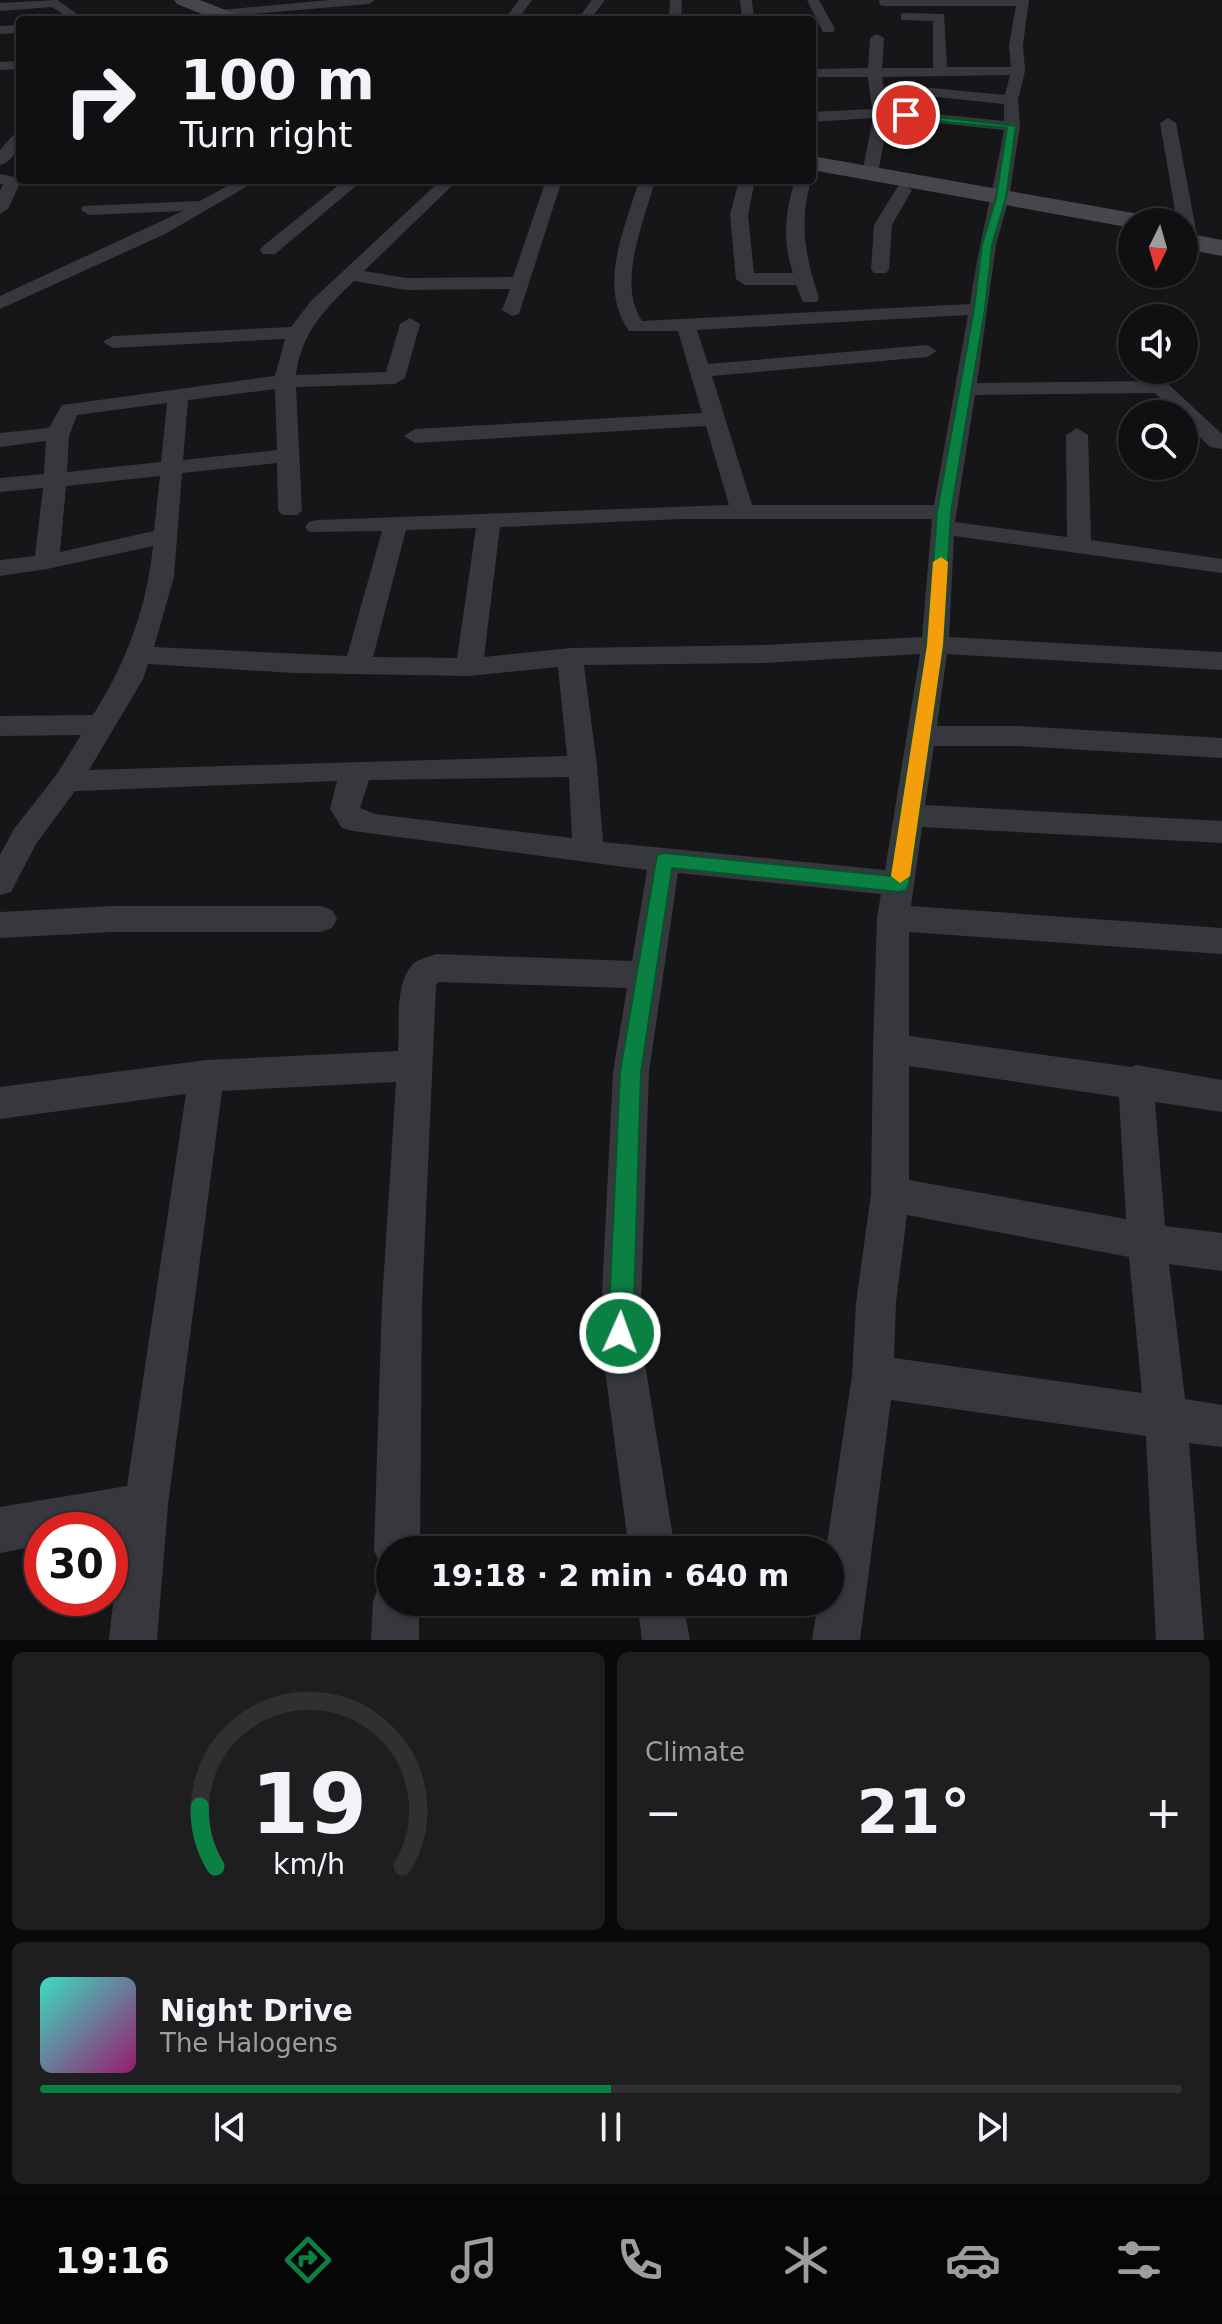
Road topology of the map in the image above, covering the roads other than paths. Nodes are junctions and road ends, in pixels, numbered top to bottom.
1 (167, 0) edge
2 (183, 0) edge
3 (526, 0) edge
4 (599, 0) edge
5 (813, 0) edge
6 (883, 1) edge
7 (1023, 1) edge
8 (371, 4) edge
9 (0, 7) edge
10 (74, 16) edge
11 (215, 16) edge
12 (217, 16) edge
13 (242, 16) edge
14 (513, 16) edge
15 (586, 16) edge
16 (828, 29) dead end
17 (877, 38) dead end
18 (940, 70) junction
19 (1018, 71) junction
20 (816, 73) edge
21 (874, 80) junction
22 (816, 87) edge
23 (1011, 100) junction
24 (880, 113) junction
25 (816, 117) edge
26 (1168, 123) dead end
27 (1012, 126) junction
28 (16, 141) edge
29 (0, 160) edge
30 (816, 164) edge
31 (816, 174) edge
32 (870, 174) junction
33 (0, 179) edge
34 (243, 184) edge
35 (350, 184) edge
36 (446, 184) edge
37 (553, 184) edge
38 (646, 184) edge
39 (745, 184) edge
40 (802, 184) edge
41 (904, 190) junction
42 (999, 203) junction
43 (209, 204) junction
44 (1181, 208) edge
45 (0, 209) edge
46 (89, 210) dead end
47 (1118, 219) edge
48 (1118, 229) edge
49 (1198, 235) edge
50 (1222, 236) edge
51 (1198, 239) edge
52 (1222, 248) edge
53 (269, 250) dead end
54 (880, 269) dead end
55 (352, 275) junction
56 (804, 279) junction
57 (518, 283) junction
58 (0, 303) edge
59 (979, 309) junction
60 (512, 310) dead end
61 (818, 319) junction
62 (410, 324) dead end
63 (686, 326) junction
64 (297, 333) junction
65 (113, 342) dead end
66 (927, 351) dead end
67 (699, 371) junction
68 (285, 381) junction
69 (965, 389) junction
70 (178, 394) junction
71 (714, 419) junction
72 (60, 433) junction
73 (1077, 435) dead end
74 (415, 436) dead end
75 (0, 440) edge
76 (1222, 442) edge
77 (290, 455) junction
78 (171, 468) junction
79 (55, 480) junction
80 (0, 485) edge
81 (290, 510) dead end
82 (743, 512) junction
83 (944, 519) junction
84 (489, 521) junction
85 (396, 525) junction
86 (317, 527) dead end
87 (166, 536) junction
88 (1079, 546) junction
89 (47, 562) junction
90 (1222, 566) edge
91 (0, 568) edge
92 (935, 645) junction
93 (138, 655) junction
94 (570, 657) junction
95 (1222, 661) edge
96 (358, 664) junction
97 (469, 667) junction
98 (103, 725) junction
99 (0, 726) edge
100 (923, 736) junction
101 (1222, 748) edge
102 (583, 766) junction
103 (362, 770) junction
104 (67, 781) junction
105 (910, 815) junction
106 (1222, 832) edge
107 (13, 838) edge
108 (588, 852) junction
109 (664, 860) junction
110 (0, 883) edge
111 (899, 884) junction
112 (893, 918) junction
113 (321, 919) dead end
114 (0, 925) edge
115 (1222, 941) edge
116 (646, 975) junction
117 (890, 1048) junction
118 (415, 1066) junction
119 (206, 1076) junction
120 (1136, 1081) junction
121 (1222, 1096) edge
122 (0, 1103) edge
123 (890, 1194) junction
124 (1147, 1242) junction
125 (1222, 1252) edge
126 (873, 1376) junction
127 (1166, 1416) junction
128 (1222, 1426) edge
129 (146, 1505) junction
130 (0, 1530) edge
131 (397, 1536) edge
132 (650, 1536) edge
133 (396, 1616) edge
134 (662, 1616) edge
135 (133, 1640) edge
136 (395, 1640) edge
137 (666, 1640) edge
138 (836, 1640) edge
139 (1180, 1640) edge

1 - 11 street
2 - 12 street
3 - 14 street
4 - 15 street
5 - 16 street
6 - 7 street
6 - 18 street
7 - 19 street
8 - 13 street
9 - 10 street
17 - 21 street
18 - 19 street
18 - 21 street
19 - 23 street
20 - 21 street
21 - 22 street
21 - 23 street
21 - 24 street
23 - 27 street
24 - 25 street
24 - 27 street
24 - 32 street
26 - 44 street
27 - 42 street
28 - 29 street
30 - 32 street
31 - 41 street
32 - 42 street
33 - 45 street
34 - 43 street
35 - 53 street
36 - 55 street
37 - 57 street
38 - 63 street
39 - 56 street
40 - 56 street
41 - 42 street
41 - 54 street
42 - 47 street
42 - 48 street
42 - 59 street
43 - 46 street
43 - 58 street
49 - 50 street
51 - 52 street
55 - 57 street
55 - 64 street
56 - 61 street
57 - 60 street
59 - 61 street
59 - 69 street
61 - 63 street
62 - 68 street
63 - 67 street
64 - 65 street
64 - 68 street
66 - 67 street
67 - 71 street
68 - 70 street
68 - 77 street
69 - 76 street
69 - 83 street
70 - 72 street
70 - 78 street
71 - 74 street
71 - 82 street
72 - 75 street
72 - 79 street
73 - 88 street
77 - 78 street
77 - 81 street
78 - 79 street
78 - 87 street
79 - 80 street
79 - 89 street
82 - 83 street
82 - 84 street
83 - 88 street
83 - 92 street
84 - 85 street
84 - 97 street
85 - 86 street
85 - 96 street
87 - 89 street
87 - 93 street
88 - 90 street
89 - 91 street
92 - 94 street
92 - 95 street
92 - 100 street
93 - 96 street
93 - 98 street
94 - 97 street
94 - 102 street
96 - 97 street
98 - 99 street
98 - 104 street
100 - 101 street
100 - 105 street
102 - 103 street
102 - 108 street
103 - 104 street
103 - 108 street
104 - 107 street
105 - 106 street
105 - 111 street
107 - 110 street
108 - 109 street
109 - 111 street
109 - 116 street
111 - 112 street
112 - 115 street
112 - 117 street
113 - 114 street
116 - 118 street
116 - 132 street
117 - 120 street
117 - 123 street
118 - 119 street
118 - 131 street
119 - 122 street
119 - 129 street
120 - 121 street
120 - 124 street
123 - 124 street
123 - 126 street
124 - 125 street
124 - 127 street
126 - 127 street
126 - 138 street
127 - 128 street
127 - 139 street
129 - 130 street
129 - 135 street
133 - 136 street
134 - 137 street

